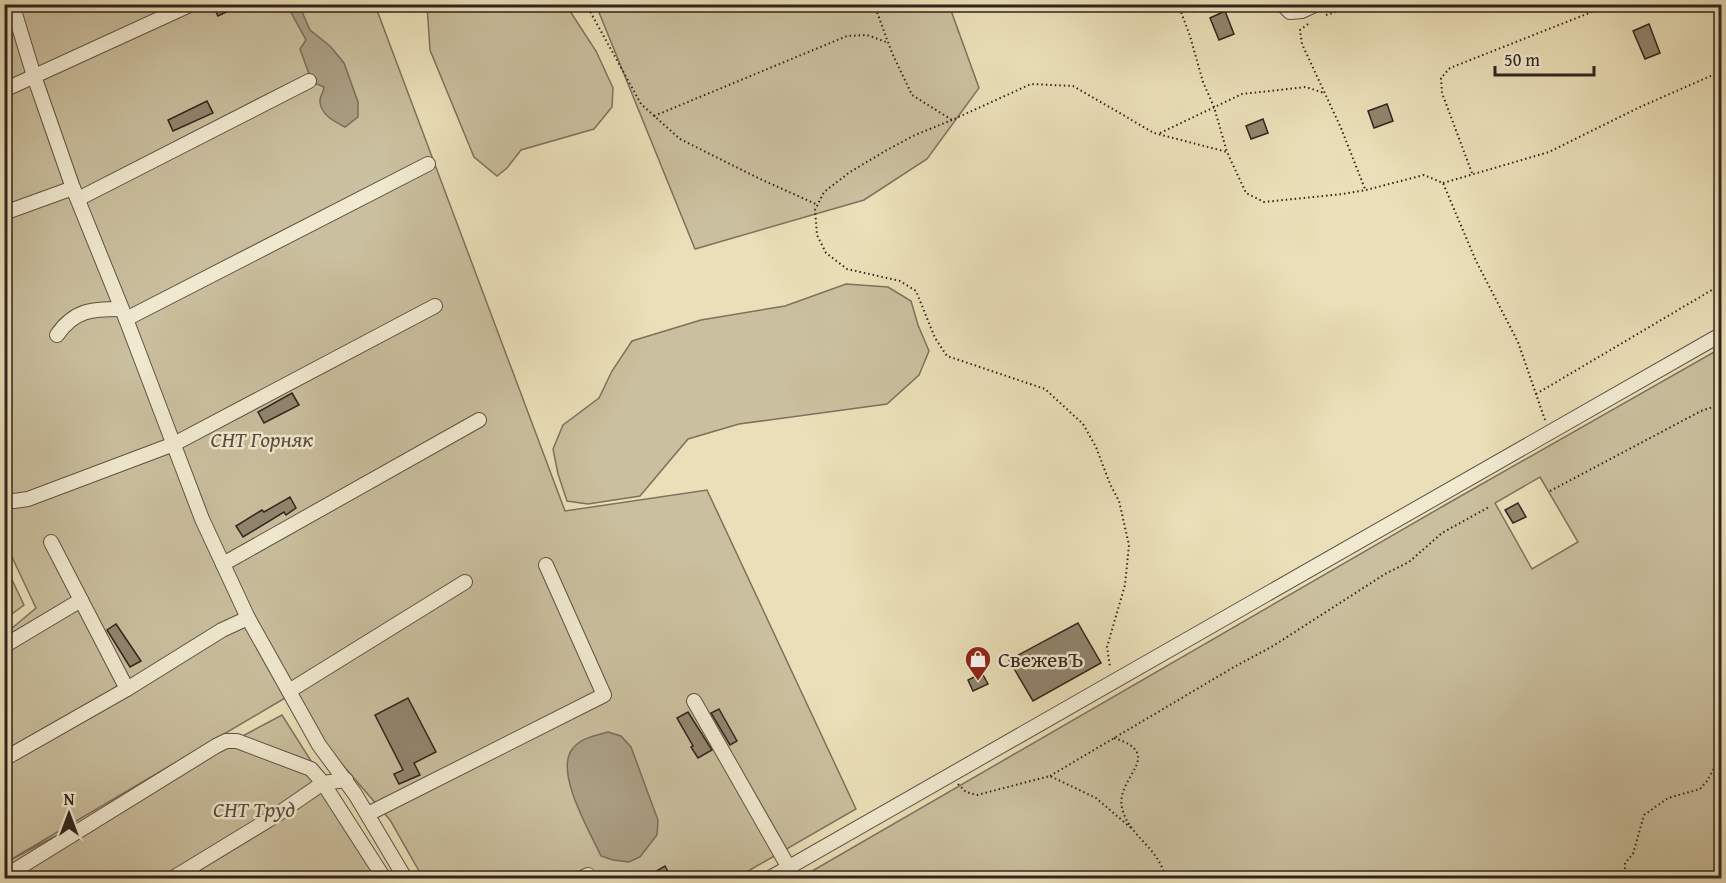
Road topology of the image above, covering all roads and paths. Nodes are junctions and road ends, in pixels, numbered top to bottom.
1 (12, 4) edge
2 (192, 4) edge
3 (586, 4) edge
4 (874, 4) edge
5 (1178, 4) edge
6 (1281, 4) edge
7 (1361, 4) edge
8 (1612, 4) edge
9 (1320, 12) edge
10 (888, 42) junction
11 (1722, 71) edge
12 (34, 76) junction
13 (309, 81) dead end
14 (4, 90) edge
15 (1324, 93) junction
16 (1214, 106) junction
17 (654, 116) junction
18 (952, 120) junction
19 (1158, 134) junction
20 (1227, 152) junction
21 (428, 164) dead end
22 (1472, 173) junction
23 (1443, 183) junction
24 (1366, 190) junction
25 (76, 194) junction
26 (818, 205) junction
27 (4, 213) edge
28 (1722, 284) edge
29 (435, 306) dead end
30 (123, 314) junction
31 (1722, 334) edge
32 (57, 335) dead end
33 (1536, 393) junction
34 (1722, 404) edge
35 (479, 420) dead end
36 (1550, 432) junction
37 (174, 444) junction
38 (1550, 491) dead end
39 (4, 500) edge
40 (1489, 507) dead end
41 (51, 542) dead end
42 (223, 564) junction
43 (546, 565) dead end
44 (465, 582) dead end
45 (81, 600) junction
46 (248, 618) junction
47 (4, 646) edge
48 (1116, 681) junction
49 (127, 689) junction
50 (289, 691) junction
51 (694, 701) dead end
52 (1114, 738) junction
53 (1722, 754) edge
54 (4, 759) edge
55 (951, 775) junction
56 (1050, 776) junction
57 (346, 780) junction
58 (323, 783) junction
59 (368, 814) junction
60 (1131, 828) junction
61 (789, 868) junction
62 (4, 877) edge
63 (173, 879) edge
64 (384, 879) edge
65 (405, 879) edge
66 (770, 879) edge
67 (1165, 879) edge
68 (1625, 879) edge

1 - 12 street
2 - 12 street
3 - 17 path
4 - 10 path
5 - 16 path
6 - 9 street
7 - 9 path
8 - 22 path
9 - 15 path
10 - 17 path
10 - 18 path
11 - 22 path
12 - 14 street
12 - 25 street
13 - 25 street
15 - 16 path
15 - 24 path
16 - 19 path
16 - 20 path
17 - 26 path
18 - 19 path
18 - 26 path
19 - 20 path
20 - 24 path
21 - 30 street
22 - 23 path
23 - 24 path
23 - 33 path
25 - 27 street
25 - 30 street
26 - 48 path
28 - 33 path
29 - 37 street
30 - 32 street
30 - 37 street
31 - 36 street
33 - 36 path
34 - 38 path
35 - 42 street
36 - 48 street
37 - 39 street
37 - 42 street
40 - 52 path
41 - 45 street
42 - 46 street
43 - 59 street
44 - 50 street
45 - 47 street
45 - 49 street
46 - 49 street
46 - 50 street
48 - 55 street
49 - 54 street
50 - 57 street
51 - 61 street
52 - 56 path
52 - 60 path
53 - 68 path
55 - 56 path
55 - 61 street
56 - 60 path
57 - 58 street
57 - 59 street
58 - 62 street
58 - 63 street
58 - 64 street
59 - 65 street
60 - 67 path
61 - 66 street

